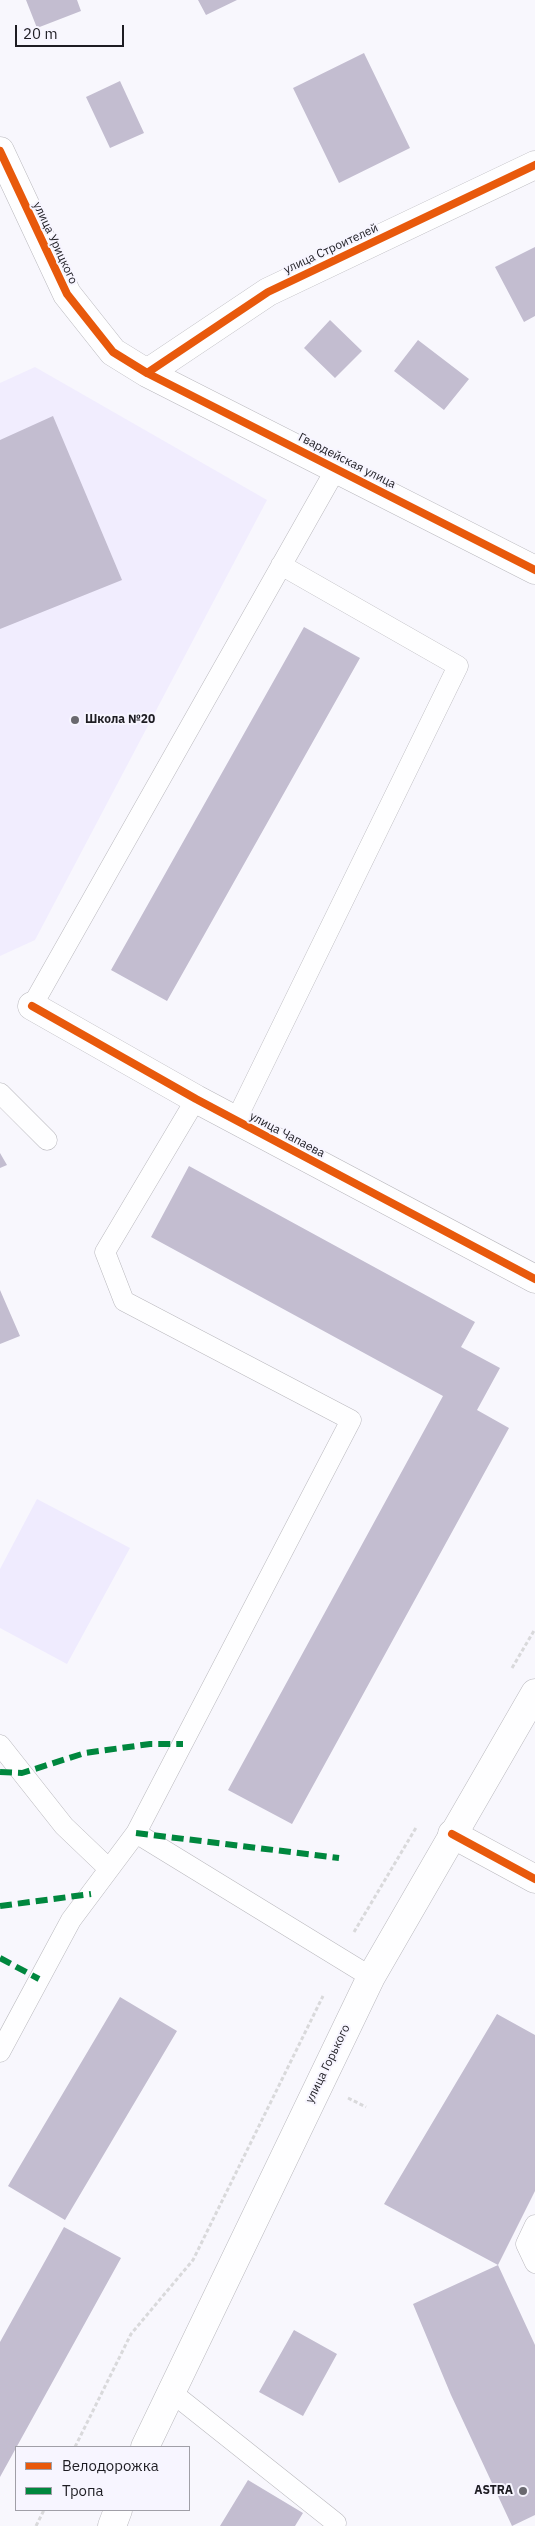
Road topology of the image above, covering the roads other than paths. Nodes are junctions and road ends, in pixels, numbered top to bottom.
1 (0, 151) edge
2 (535, 165) edge
3 (148, 373) junction
4 (336, 467) junction
5 (281, 565) junction
6 (535, 570) edge
7 (32, 1006) joint
8 (0, 1093) edge
9 (196, 1099) junction
10 (236, 1120) junction
11 (47, 1140) dead end
12 (535, 1279) edge
13 (535, 1693) edge
14 (0, 1745) edge
15 (136, 1833) junction
16 (452, 1834) junction
17 (109, 1869) junction
18 (535, 1879) edge
19 (370, 1977) junction
20 (0, 2052) edge
21 (535, 2225) edge
22 (535, 2263) edge
23 (170, 2391) junction
24 (145, 2446) edge
25 (118, 2511) edge
26 (336, 2525) edge
27 (112, 2526) edge

1 - 3 street, улица Урицкого
2 - 3 street, улица Строителей
3 - 4 street, Гвардейская улица
4 - 5 lane
4 - 6 street, Гвардейская улица
5 - 7 lane
5 - 10 lane
7 - 9 street, улица Чапаева
8 - 11 lane
9 - 10 street, улица Чапаева
9 - 15 lane
10 - 12 street, улица Чапаева
13 - 16 street, улица Горького
14 - 17 lane
15 - 17 lane
15 - 19 lane
16 - 18 street
16 - 19 street, улица Горького
17 - 20 lane
19 - 23 street, улица Горького
21 - 22 lane
23 - 24 street, улица Горького
23 - 26 lane
25 - 27 street

